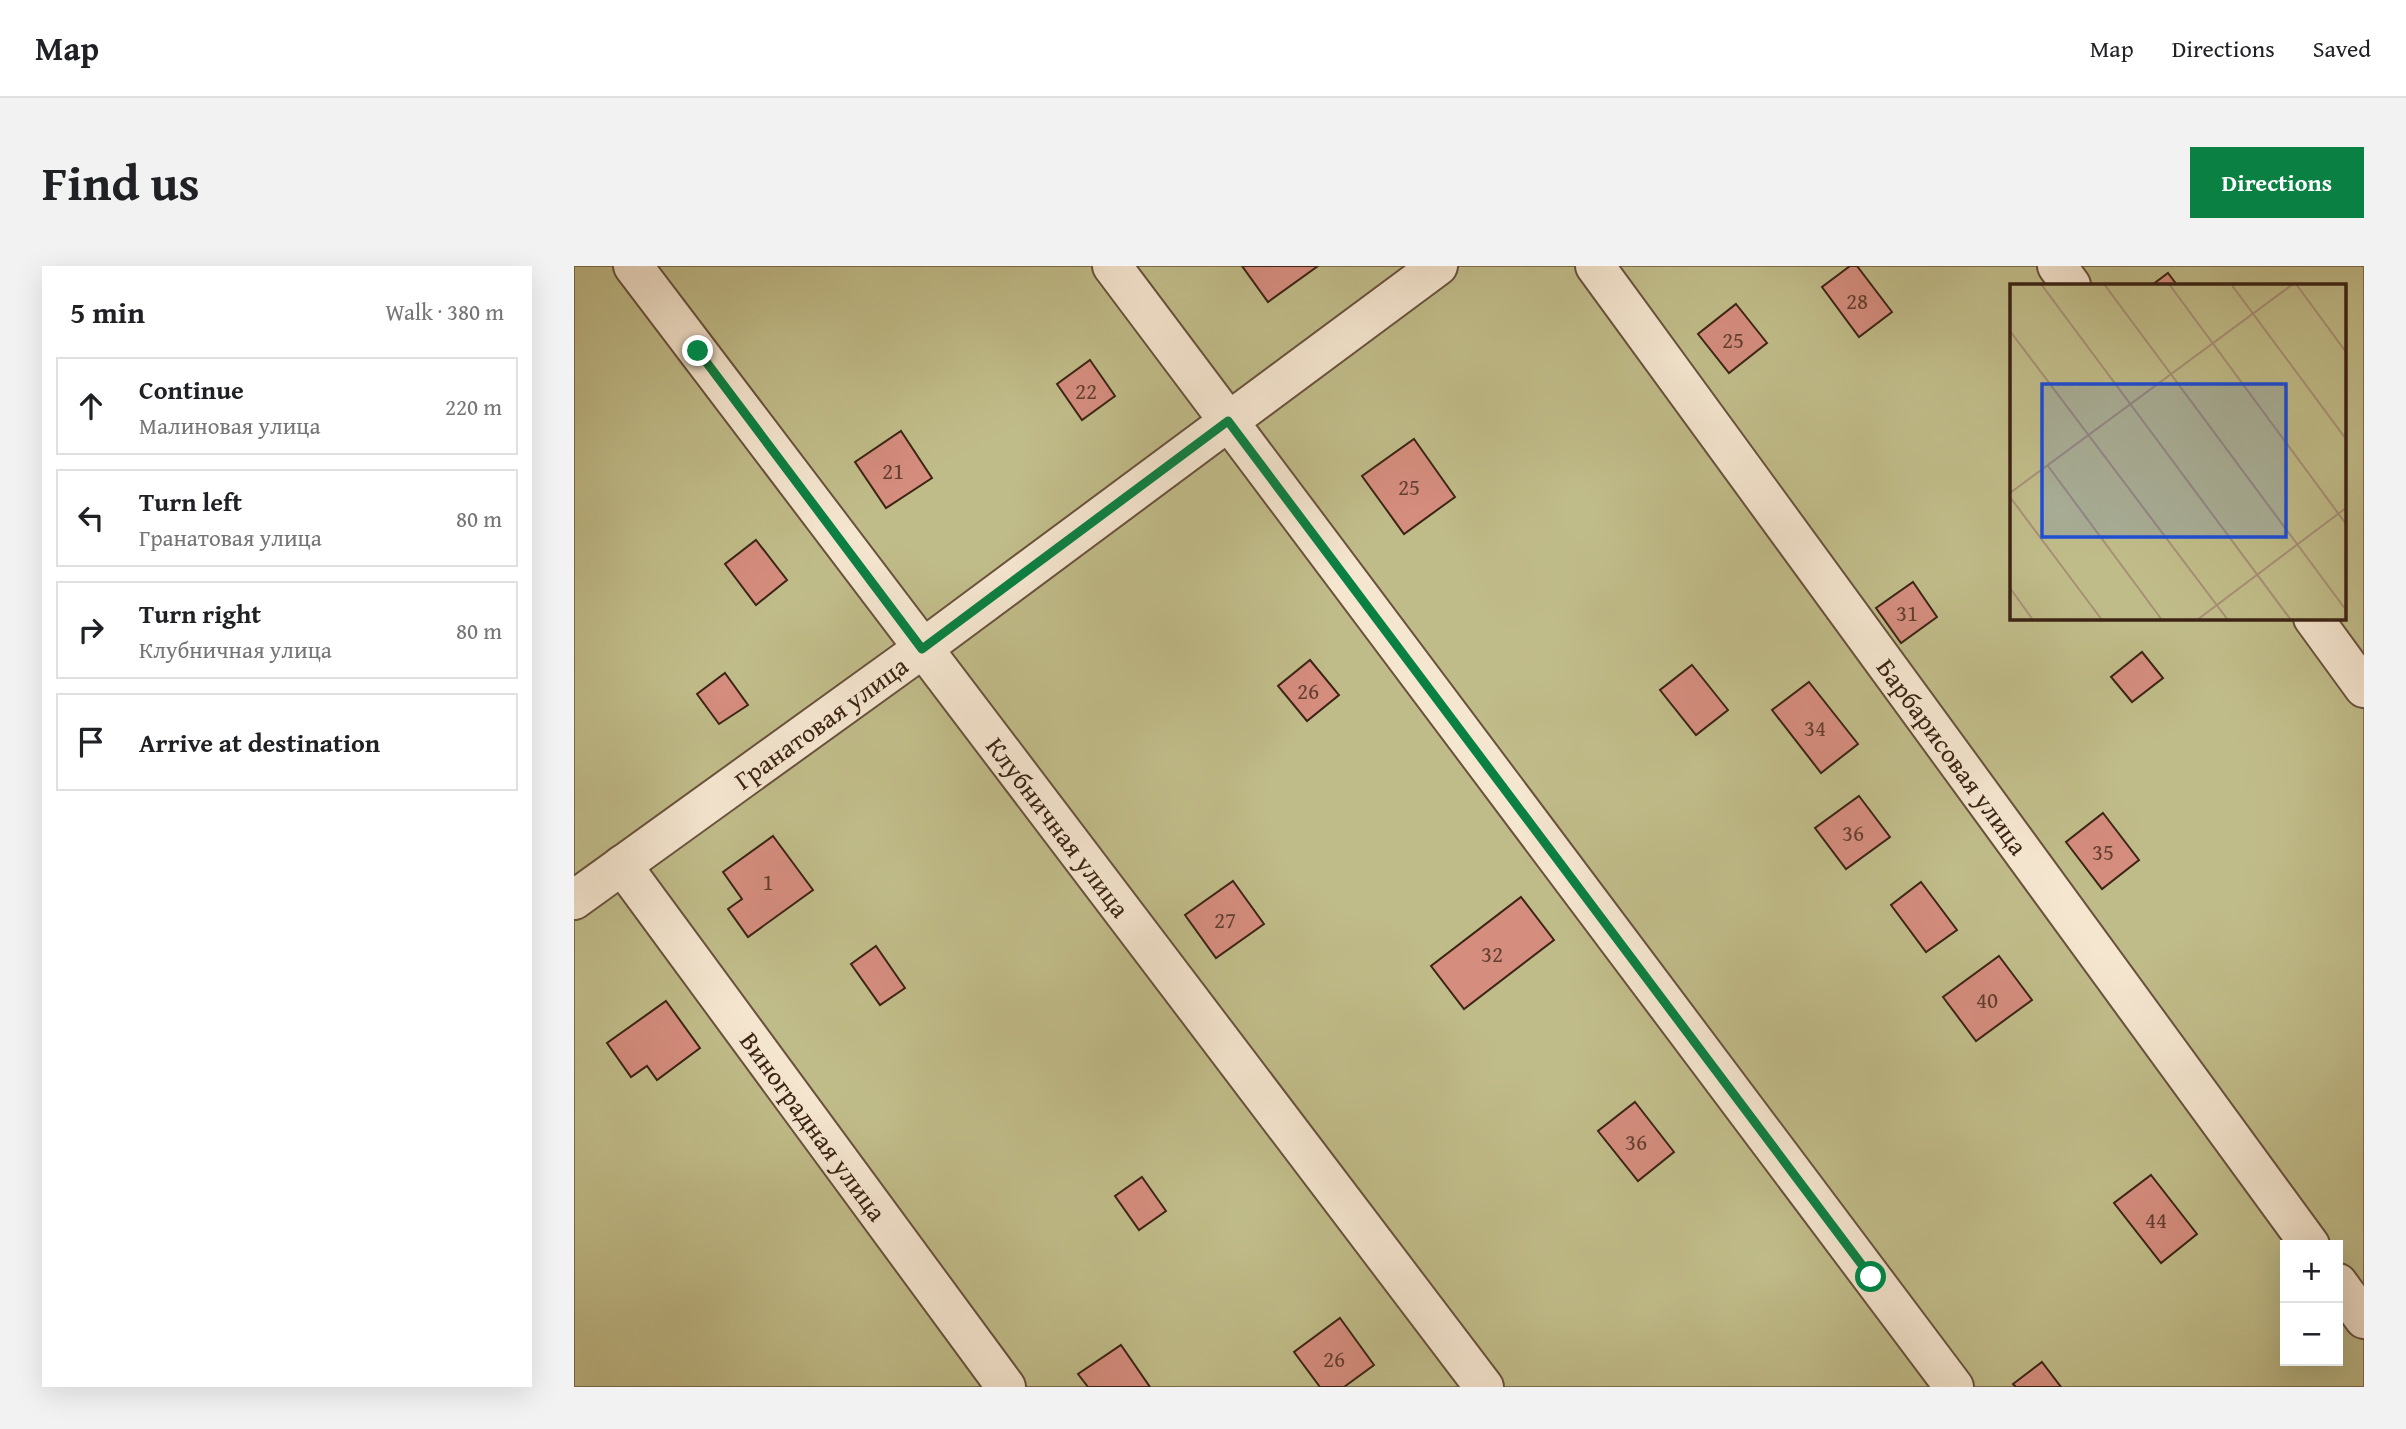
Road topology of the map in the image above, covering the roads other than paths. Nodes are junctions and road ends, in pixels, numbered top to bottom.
1 (633, 266) edge
2 (1112, 266) edge
3 (1438, 266) edge
4 (1595, 266) edge
5 (2056, 266) edge
6 (2070, 284) edge
7 (1228, 421) junction
8 (2314, 620) edge
9 (922, 649) junction
10 (2364, 688) edge
11 (622, 865) junction
12 (574, 900) edge
13 (2306, 1240) edge
14 (2343, 1290) edge
15 (2364, 1319) edge
16 (1006, 1387) edge
17 (1484, 1387) edge
18 (1954, 1387) edge

1 - 9 street, Клубничная улица
2 - 7 street
3 - 7 street, Гранатовая улица
4 - 13 street, Барбарисовая улица
5 - 6 street
7 - 9 street, Гранатовая улица
7 - 18 street
8 - 10 street
9 - 11 street, Гранатовая улица
9 - 17 street, Клубничная улица
11 - 12 street, Гранатовая улица
11 - 16 street, Виноградная улица
14 - 15 street

